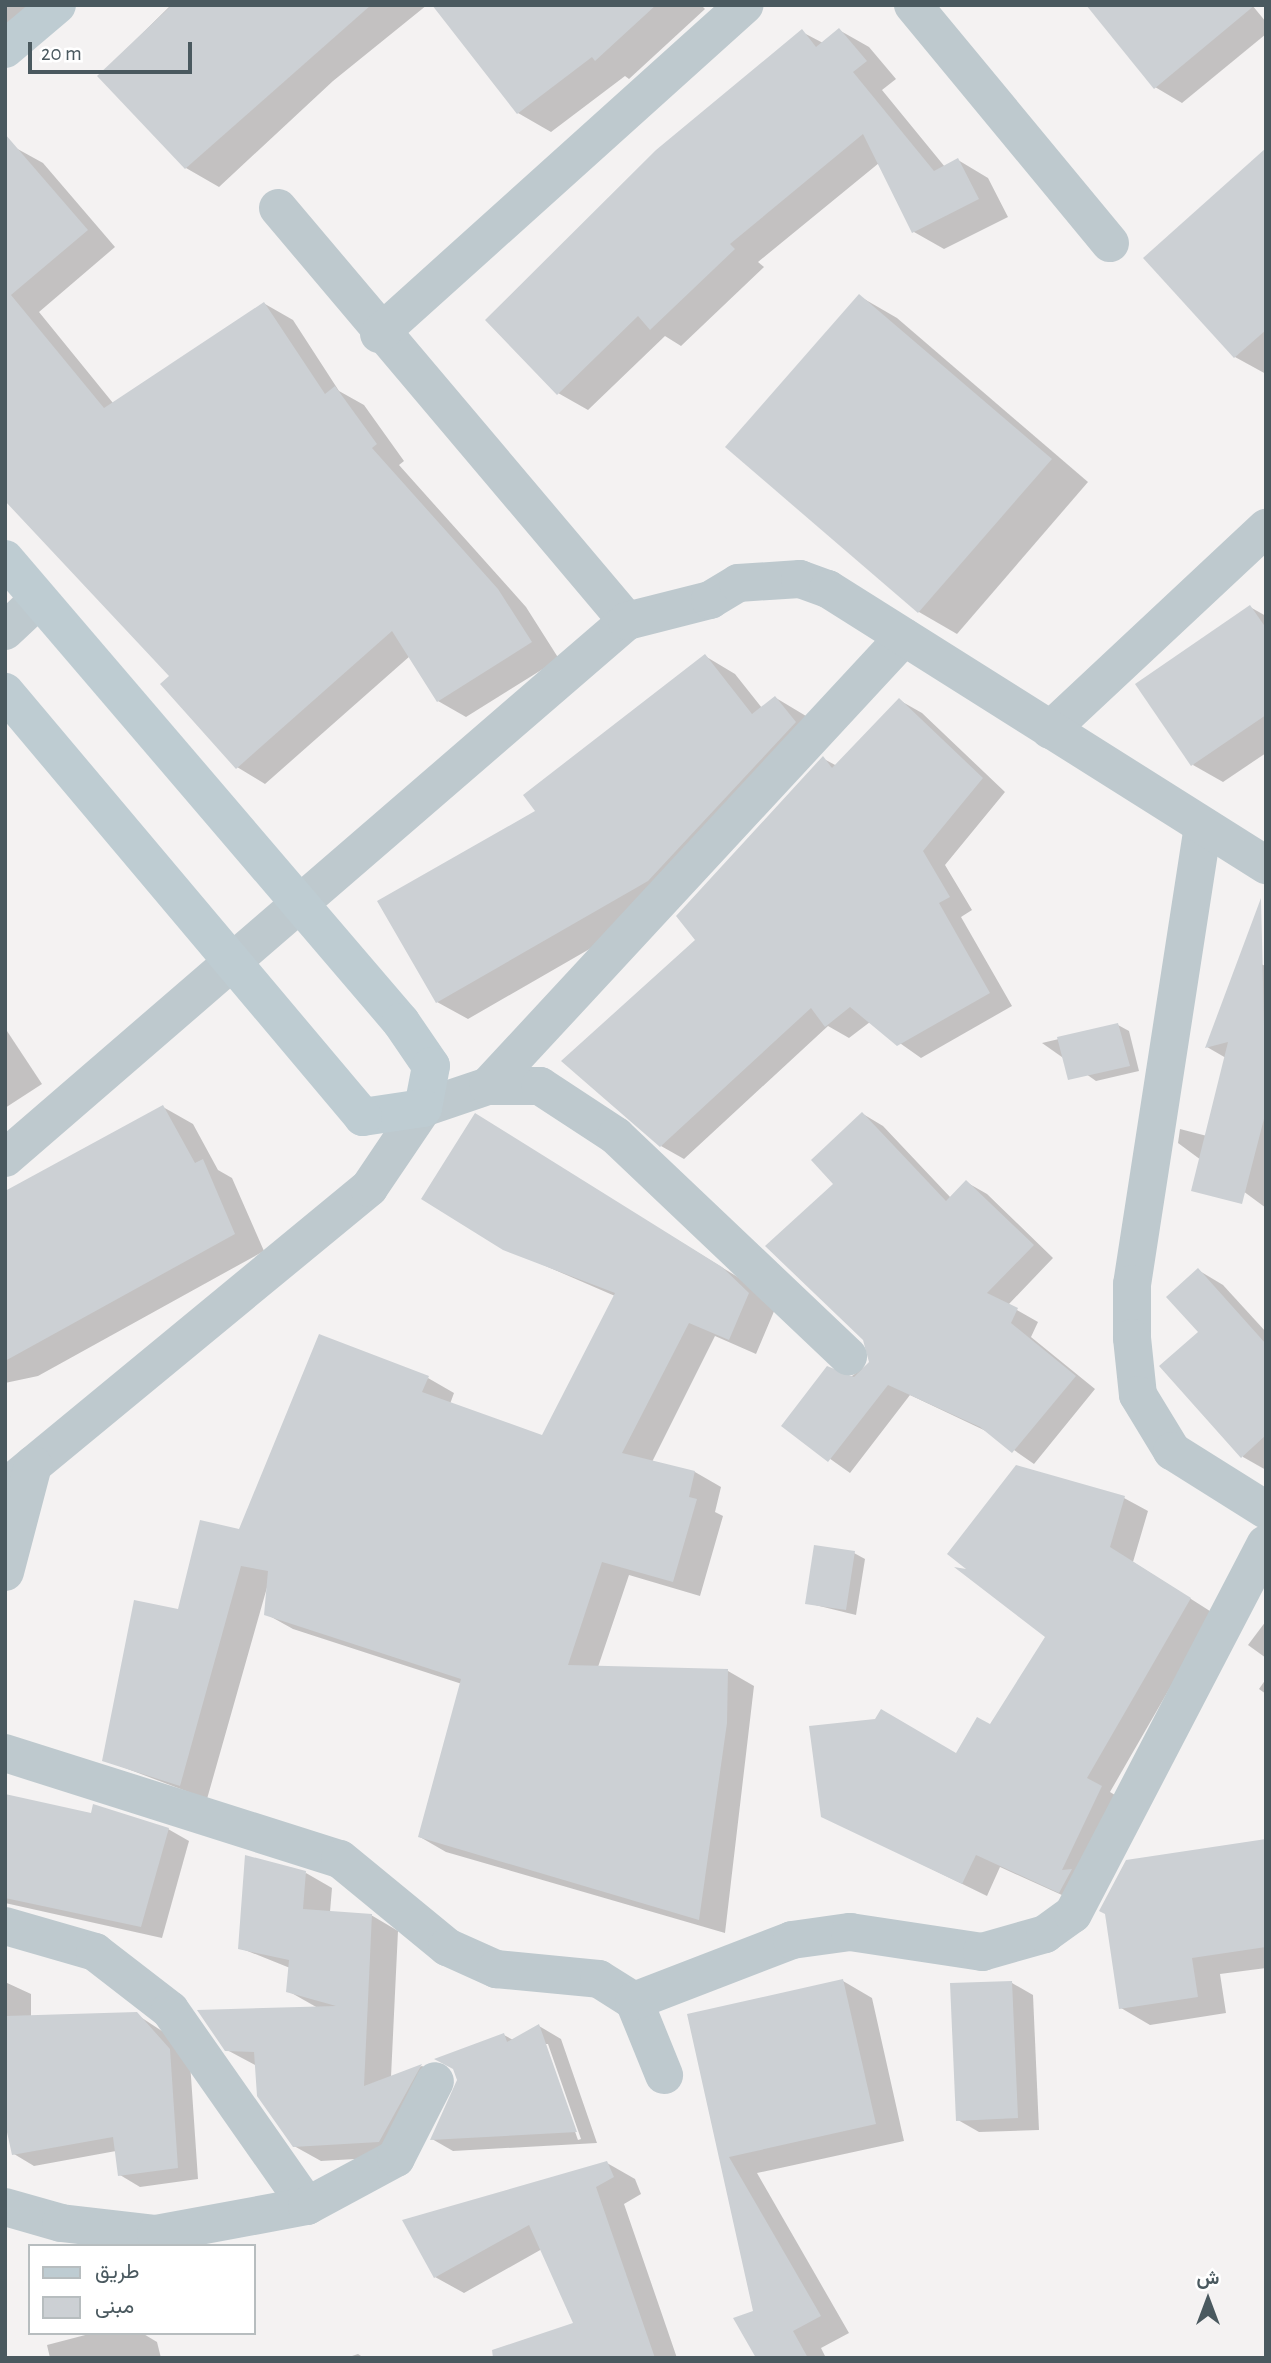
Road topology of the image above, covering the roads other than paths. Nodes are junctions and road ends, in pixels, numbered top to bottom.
1 (57, 5) edge
2 (745, 5) edge
3 (913, 5) edge
4 (5, 49) edge
5 (278, 208) dead end
6 (1110, 243) dead end
7 (379, 334) junction
8 (1266, 528) edge
9 (5, 559) edge
10 (38, 600) junction
11 (627, 621) junction
12 (5, 631) edge
13 (904, 637) junction
14 (5, 692) edge
15 (1050, 730) junction
16 (1203, 826) junction
17 (1266, 865) edge
18 (304, 902) junction
19 (236, 961) junction
20 (488, 1087) junction
21 (423, 1108) junction
22 (5, 1158) edge
23 (848, 1356) dead end
24 (19, 1477) edge
25 (1266, 1510) edge
26 (1266, 1544) edge
27 (5, 1572) edge
28 (5, 1753) edge
29 (5, 1926) edge
30 (634, 2001) junction
31 (664, 2075) dead end
32 (435, 2081) dead end
33 (307, 2206) junction
34 (5, 2207) edge

1 - 4 street
2 - 7 street
3 - 6 street
5 - 7 street
7 - 11 street
8 - 15 street
9 - 10 street
10 - 12 street
10 - 18 street
11 - 13 street
11 - 18 street
13 - 15 street
13 - 20 street
14 - 19 street
15 - 16 street
16 - 17 street
16 - 25 street
18 - 19 street
18 - 21 street
19 - 21 street
19 - 22 street
20 - 21 street
20 - 23 street
21 - 24 street
24 - 27 street
26 - 30 street
28 - 30 street
29 - 33 street
30 - 31 street
32 - 33 street
33 - 34 street

